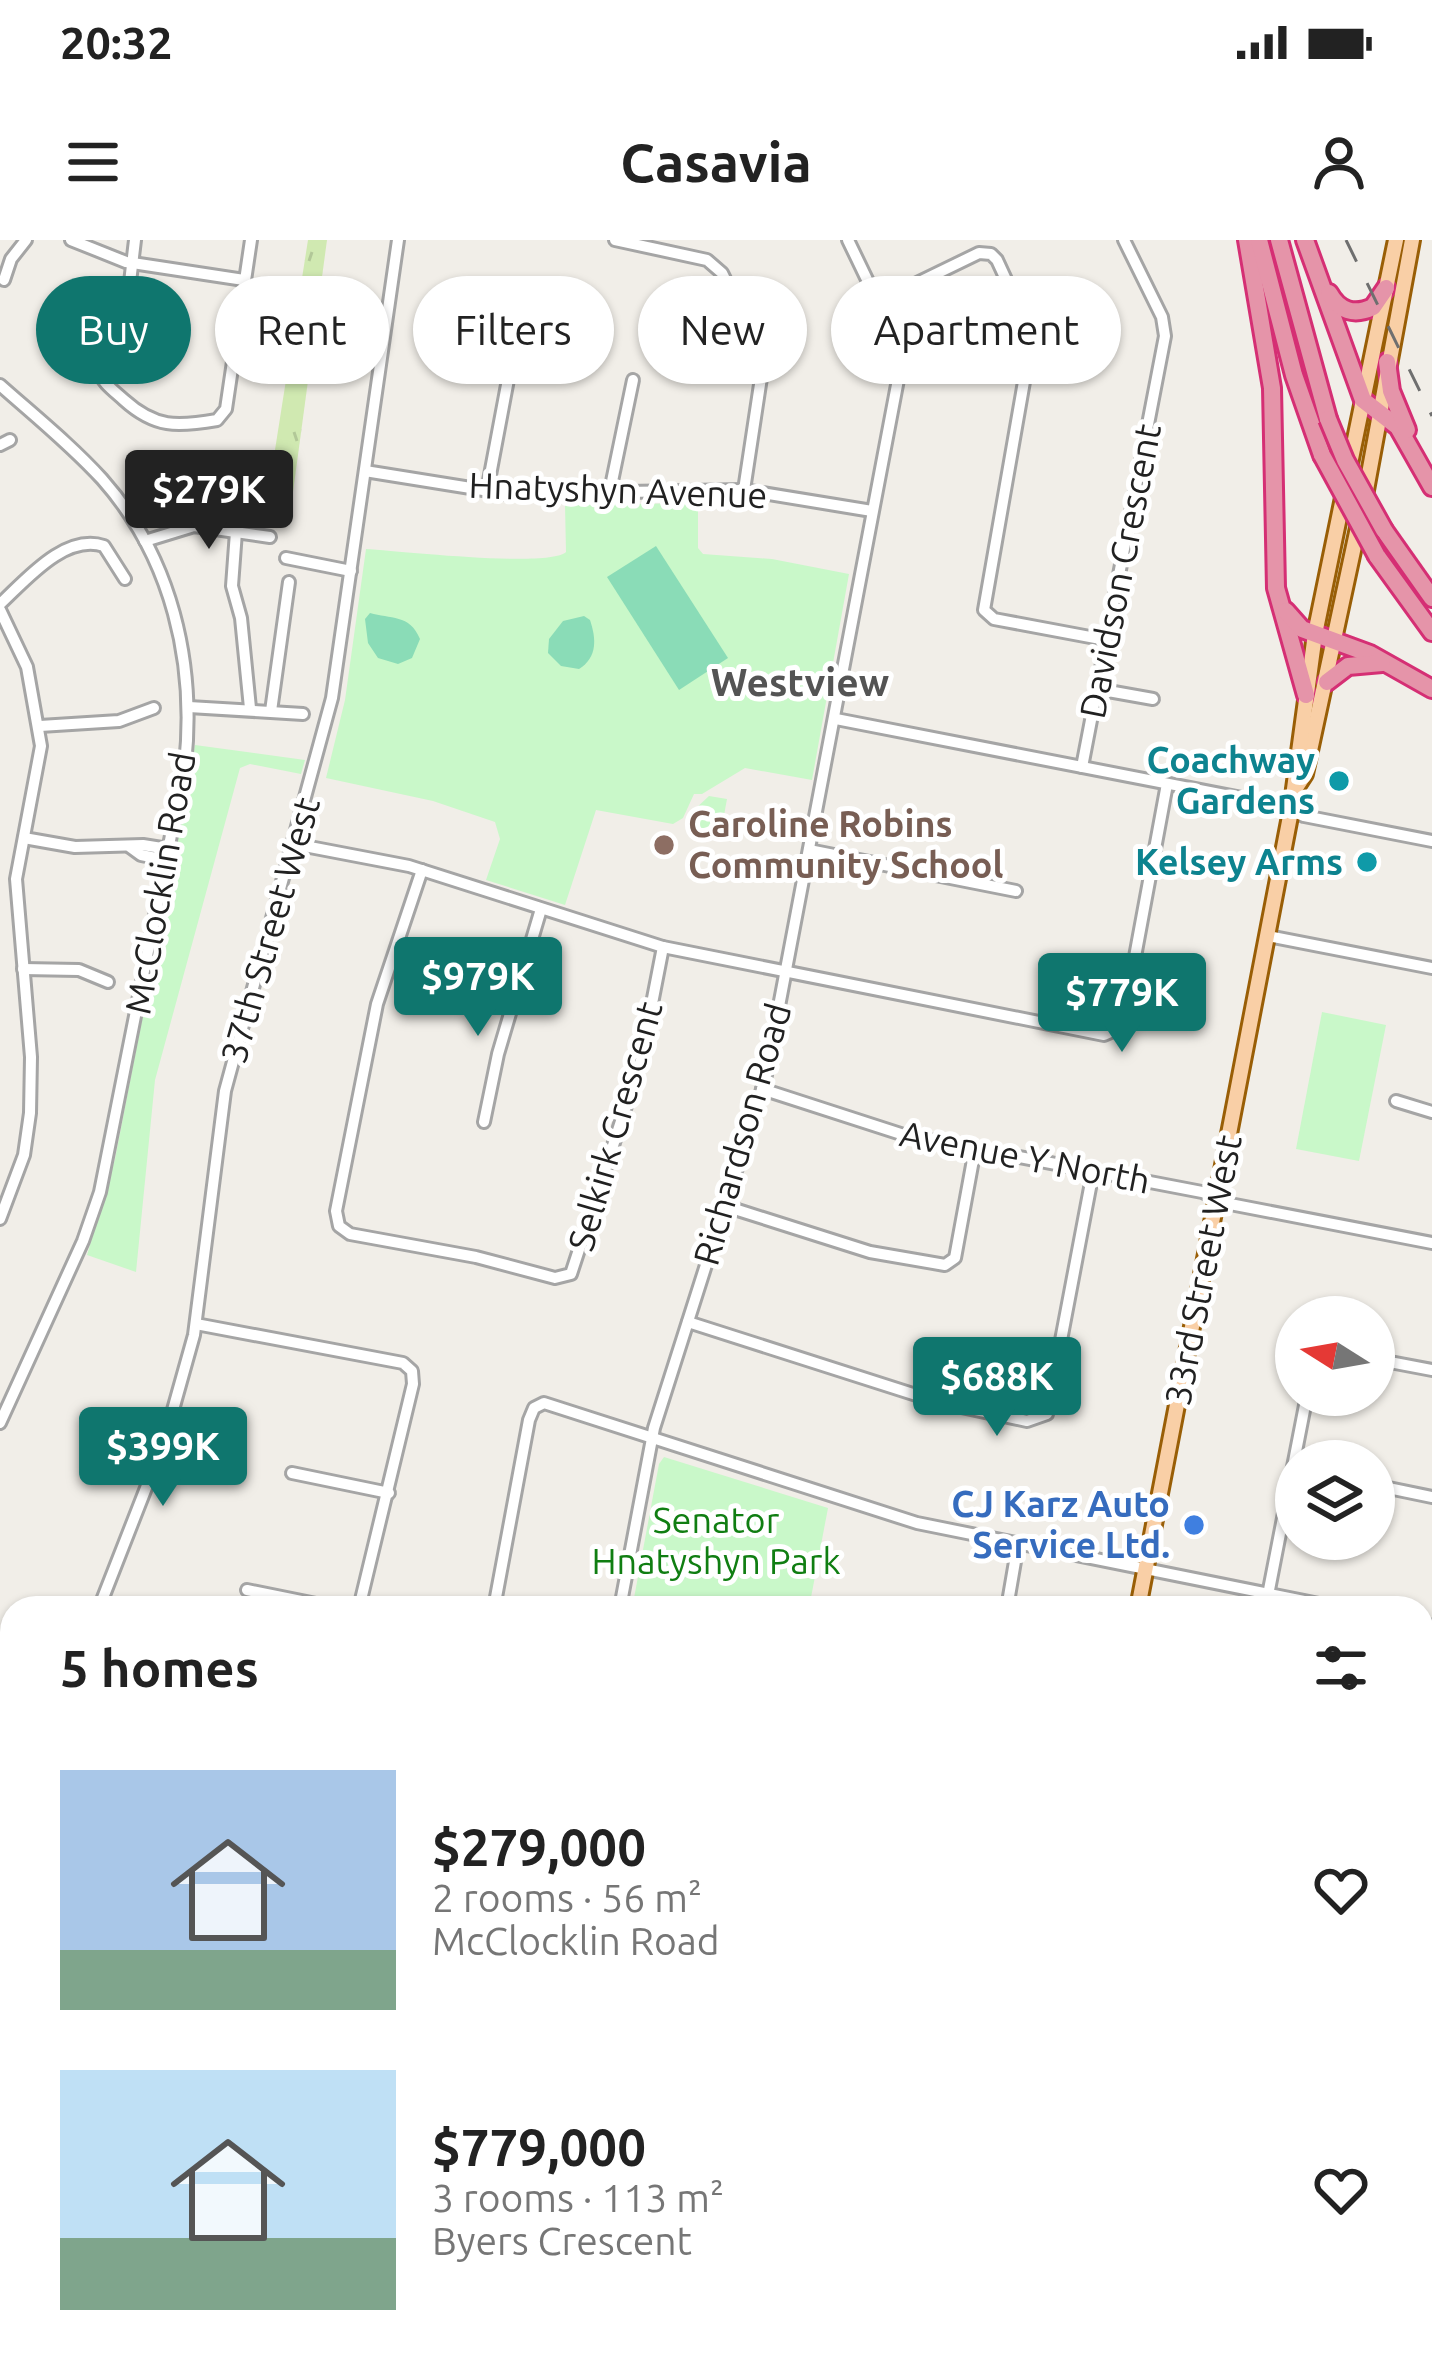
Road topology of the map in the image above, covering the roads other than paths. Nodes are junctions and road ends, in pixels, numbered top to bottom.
1 (26, 240) edge
2 (71, 240) edge
3 (106, 240) edge
4 (135, 240) edge
5 (251, 240) edge
6 (398, 240) edge
7 (615, 240) edge
8 (848, 240) edge
9 (1124, 240) edge
10 (1247, 240) edge
11 (1259, 240) edge
12 (1279, 240) edge
13 (1306, 240) edge
14 (1396, 240) edge
15 (1412, 240) edge
16 (97, 254) junction
17 (134, 264) junction
18 (216, 276) edge
19 (245, 276) edge
20 (865, 276) edge
21 (932, 276) edge
22 (1005, 276) edge
23 (4, 280) dead end
24 (1386, 288) junction
25 (1387, 362) junction
26 (633, 380) dead end
27 (228, 384) edge
28 (507, 384) edge
29 (897, 384) edge
30 (1024, 384) edge
31 (0, 385) edge
32 (1363, 400) junction
33 (1381, 413) junction
34 (1418, 459) junction
35 (365, 471) junction
36 (1432, 487) edge
37 (744, 490) junction
38 (487, 491) junction
39 (610, 491) junction
40 (872, 512) junction
41 (1274, 521) junction
42 (236, 532) junction
43 (270, 537) dead end
44 (145, 541) junction
45 (286, 558) dead end
46 (351, 571) junction
47 (125, 579) dead end
48 (289, 582) dead end
49 (1432, 598) edge
50 (0, 607) edge
51 (1432, 632) edge
52 (1315, 634) junction
53 (1106, 640) junction
54 (1336, 640) junction
55 (1400, 669) junction
56 (1327, 682) junction
57 (1097, 688) junction
58 (1432, 688) edge
59 (1306, 695) junction
60 (1154, 699) dead end
61 (189, 707) junction
62 (154, 708) dead end
63 (250, 708) junction
64 (271, 711) junction
65 (303, 714) dead end
66 (836, 719) junction
67 (40, 727) junction
68 (1082, 767) junction
69 (1168, 784) junction
70 (1294, 791) junction
71 (1291, 811) junction
72 (24, 838) junction
73 (1432, 842) edge
74 (294, 844) junction
75 (809, 850) junction
76 (167, 855) junction
77 (422, 870) junction
78 (1016, 891) dead end
79 (541, 909) junction
80 (1268, 936) junction
81 (663, 947) junction
82 (1432, 968) edge
83 (23, 969) junction
84 (786, 972) junction
85 (108, 982) dead end
86 (762, 1089) junction
87 (1396, 1101) dead end
88 (1432, 1112) edge
89 (484, 1122) dead end
90 (975, 1149) junction
91 (1093, 1172) junction
92 (1217, 1199) junction
93 (725, 1206) junction
94 (0, 1219) edge
95 (1432, 1243) edge
96 (688, 1322) junction
97 (196, 1324) junction
98 (1395, 1363) edge
99 (1432, 1370) edge
100 (0, 1423) edge
101 (652, 1438) junction
102 (292, 1473) dead end
103 (1395, 1490) edge
104 (389, 1493) junction
105 (1432, 1497) edge
106 (1018, 1544) junction
107 (1275, 1560) edge
108 (1145, 1569) junction
109 (247, 1591) dead end
110 (1268, 1594) junction
111 (104, 1596) edge
112 (273, 1596) edge
113 (362, 1596) edge
114 (496, 1596) edge
115 (622, 1596) edge
116 (1009, 1596) edge
117 (1140, 1596) edge
118 (1278, 1596) edge

1 - 23 street
2 - 16 street
3 - 16 street
4 - 17 street
5 - 19 street
6 - 35 street, 37th Street West
7 - 37 street
8 - 20 street, Richardson Road
9 - 53 street, Davidson Crescent
10 - 41 highway
11 - 51 highway, bridge
12 - 49 highway, bridge
13 - 24 highway
13 - 32 highway
14 - 24 main road, 33rd Street West
15 - 25 main road, 33rd Street West
16 - 17 street
17 - 18 street
17 - 27 street
21 - 22 street
24 - 32 main road, 33rd Street West
25 - 33 main road, 33rd Street West
25 - 34 highway
26 - 39 street
28 - 38 street
29 - 40 street, Richardson Road
30 - 53 street
31 - 44 street, McClocklin Road
32 - 33 highway
32 - 52 main road, 33rd Street West
33 - 34 highway
33 - 54 main road, 33rd Street West
34 - 36 highway
35 - 38 street, Hnatyshyn Avenue
35 - 46 street, 37th Street West
37 - 39 street, Hnatyshyn Avenue
37 - 40 street, Hnatyshyn Avenue
38 - 39 street, Hnatyshyn Avenue
40 - 66 street, Richardson Road
41 - 52 highway
41 - 59 highway
42 - 43 street
42 - 44 street
42 - 63 street
44 - 61 street, McClocklin Road
45 - 46 street
46 - 74 street, 37th Street West
47 - 50 street
48 - 64 street
50 - 67 street
52 - 54 highway
52 - 59 main road, 33rd Street West
53 - 57 street, Davidson Crescent
54 - 55 highway
54 - 56 main road, 33rd Street West
55 - 56 highway
55 - 58 highway
56 - 70 main road, 33rd Street West
57 - 60 street
57 - 68 street, Davidson Crescent
59 - 70 main road, 33rd Street West
61 - 63 street
61 - 76 street, McClocklin Road
62 - 67 street
63 - 64 street
64 - 65 street
66 - 68 street
66 - 75 street, Richardson Road
67 - 72 street
68 - 69 street
69 - 71 street
69 - 84 street
70 - 71 main road, 33rd Street West
71 - 73 street
71 - 80 main road, 33rd Street West
72 - 76 street
72 - 83 street
74 - 77 street
74 - 97 street, 37th Street West
75 - 78 street
75 - 84 street, Richardson Road
76 - 100 street, McClocklin Road
77 - 79 street
77 - 81 street, Selkirk Crescent
79 - 81 street
79 - 89 street
80 - 82 street
80 - 92 main road, 33rd Street West
81 - 84 street
83 - 85 street
83 - 94 street
84 - 86 street, Richardson Road
86 - 90 street, Avenue Y North
86 - 93 street, Richardson Road
87 - 88 street
90 - 91 street, Avenue Y North
90 - 93 street
91 - 92 street, Avenue Y North
91 - 96 street
92 - 95 street, Avenue Y North
92 - 108 main road, 33rd Street West
93 - 96 street, Richardson Road
96 - 101 street, Richardson Road
97 - 104 street
97 - 111 street, 37th Street West
98 - 99 street
101 - 106 street
101 - 114 street
101 - 115 street, Richardson Road
102 - 104 street
103 - 105 street
104 - 113 street
106 - 108 street
106 - 116 street
107 - 110 street
108 - 110 street
108 - 117 main road, 33rd Street West
109 - 112 street
110 - 118 street

